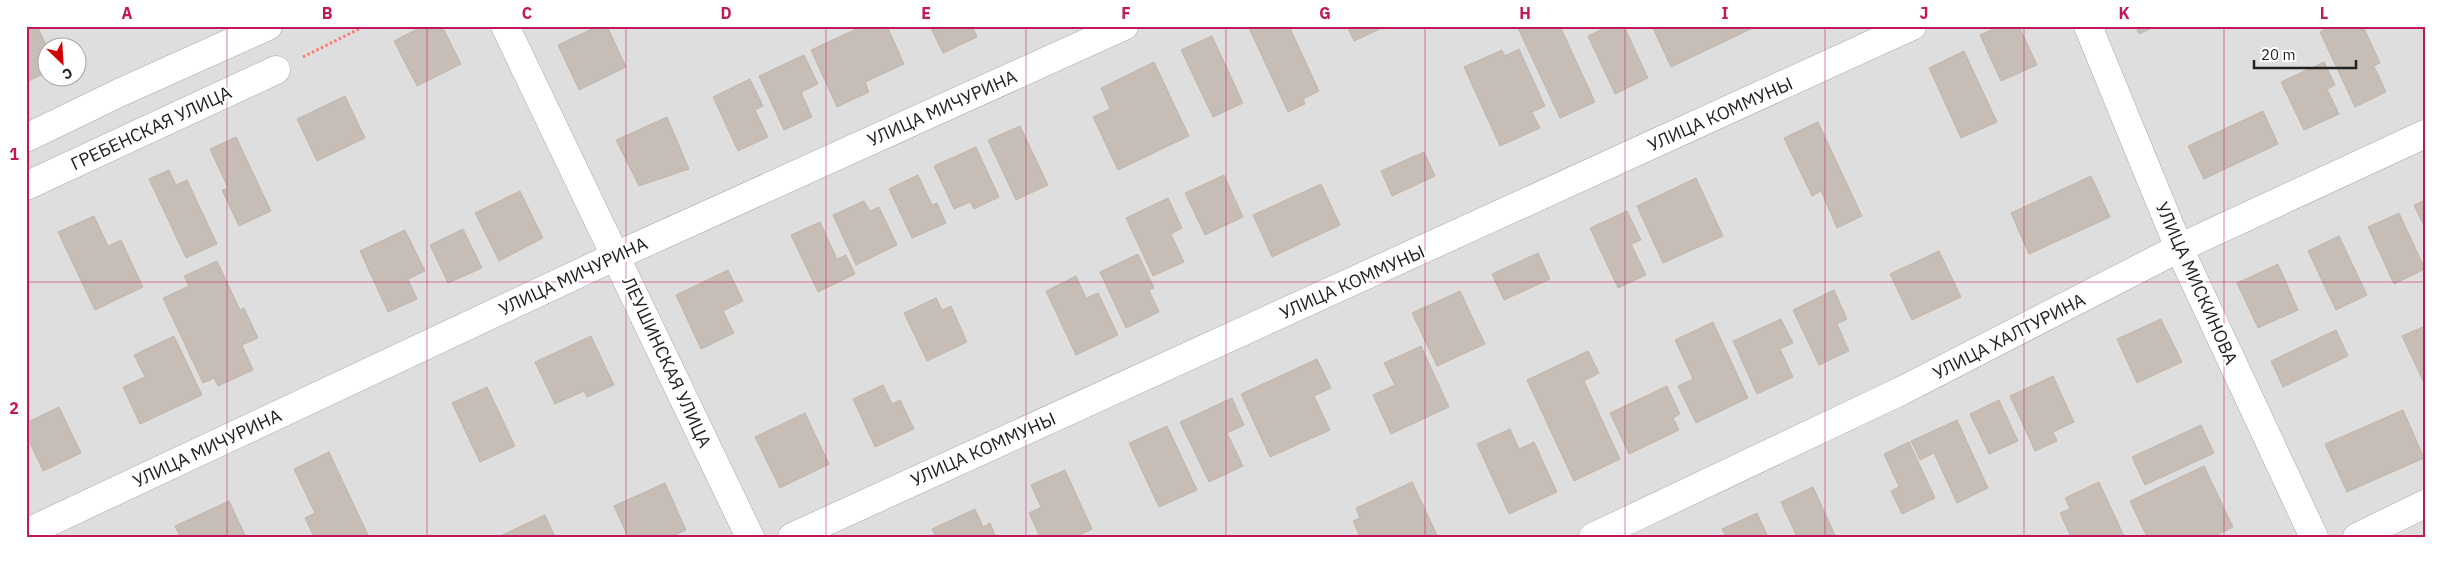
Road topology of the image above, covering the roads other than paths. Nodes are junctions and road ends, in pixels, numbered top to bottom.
1 (268, 26) edge
2 (505, 26) edge
3 (1124, 26) edge
4 (1912, 26) edge
5 (2088, 26) edge
6 (276, 70) road end
7 (2425, 134) edge
8 (26, 138) edge
9 (26, 186) edge
10 (2179, 248) junction
11 (616, 256) junction
12 (2425, 504) edge
13 (26, 533) edge
14 (750, 537) edge
15 (792, 537) edge
16 (1593, 537) edge
17 (2314, 537) edge
18 (2357, 537) edge

1 - 8 street
2 - 11 street, ЛЕУШИНСКАЯ УЛИЦА
3 - 11 street, УЛИЦА МИЧУРИНА
4 - 15 street, УЛИЦА КОММУНЫ
5 - 10 street, УЛИЦА МИСКИНОВА
6 - 9 street, ГРЕБЕНСКАЯ УЛИЦА
7 - 10 street, УЛИЦА ХАЛТУРИНА
10 - 16 street, УЛИЦА ХАЛТУРИНА
10 - 17 street, УЛИЦА МИСКИНОВА
11 - 13 street, УЛИЦА МИЧУРИНА
11 - 14 street, ЛЕУШИНСКАЯ УЛИЦА
12 - 18 street

